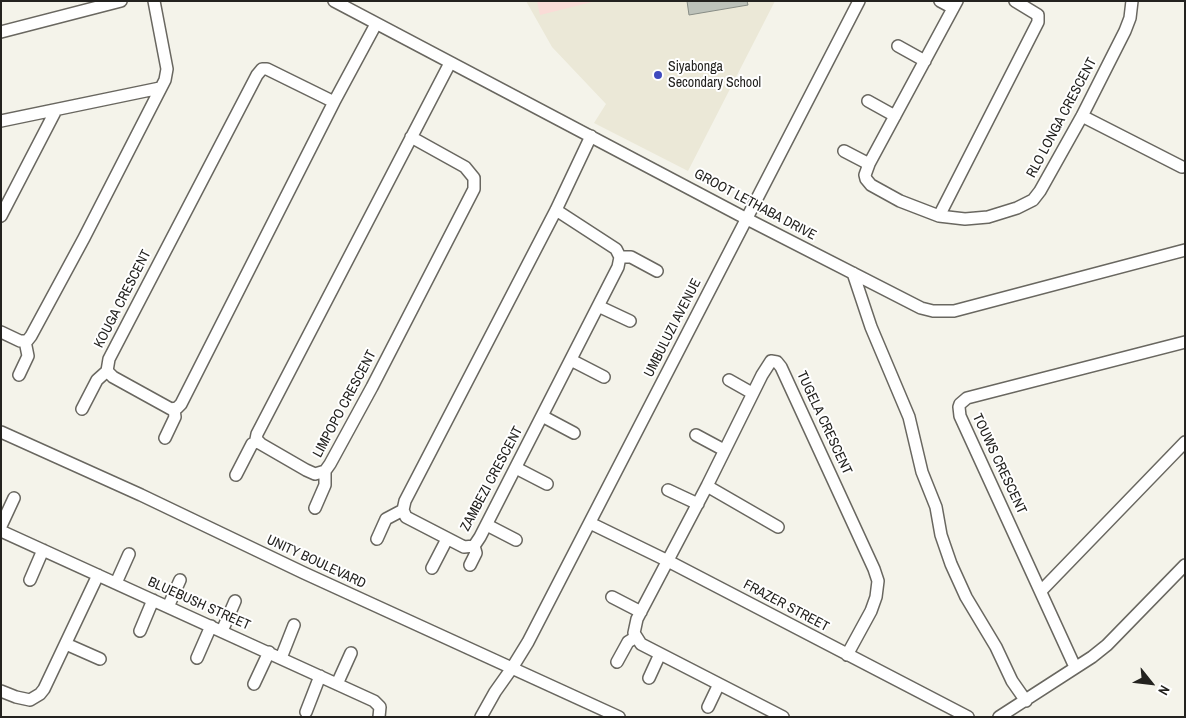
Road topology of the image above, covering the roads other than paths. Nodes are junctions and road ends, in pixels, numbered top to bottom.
1 (121, 1) edge
2 (154, 1) edge
3 (334, 1) edge
4 (859, 1) edge
5 (940, 1) edge
6 (1015, 1) edge
7 (1132, 1) edge
8 (955, 5) edge
9 (376, 24) junction
10 (1, 32) edge
11 (898, 46) dead end
12 (925, 61) junction
13 (450, 63) junction
14 (160, 88) junction
15 (868, 101) dead end
16 (334, 102) junction
17 (56, 110) junction
18 (895, 116) junction
19 (1082, 116) junction
20 (1, 121) edge
21 (591, 136) junction
22 (411, 137) junction
23 (844, 151) dead end
24 (869, 164) junction
25 (1182, 167) dead end
26 (556, 210) junction
27 (1, 216) edge
28 (939, 216) junction
29 (746, 218) junction
30 (1185, 250) edge
31 (620, 257) junction
32 (657, 271) dead end
33 (853, 274) junction
34 (598, 306) junction
35 (630, 321) dead end
36 (1, 332) edge
37 (25, 341) junction
38 (1185, 342) edge
39 (571, 360) junction
40 (107, 371) junction
41 (19, 375) dead end
42 (604, 377) dead end
43 (729, 380) dead end
44 (752, 394) junction
45 (82, 409) dead end
46 (174, 409) junction
47 (542, 416) junction
48 (1, 432) edge
49 (574, 433) dead end
50 (696, 435) dead end
51 (165, 438) dead end
52 (258, 441) junction
53 (1185, 442) edge
54 (724, 450) junction
55 (516, 468) junction
56 (325, 471) junction
57 (236, 475) dead end
58 (547, 484) dead end
59 (707, 486) junction
60 (668, 490) dead end
61 (14, 498) dead end
62 (698, 504) junction
63 (315, 508) dead end
64 (403, 510) junction
65 (590, 523) junction
66 (486, 525) junction
67 (1, 526) edge
68 (778, 527) dead end
69 (1, 531) edge
70 (377, 539) dead end
71 (447, 539) junction
72 (516, 540) dead end
73 (474, 546) junction
74 (43, 550) junction
75 (129, 554) dead end
76 (668, 561) junction
77 (470, 565) dead end
78 (1185, 565) edge
79 (432, 568) dead end
80 (98, 575) junction
81 (30, 580) dead end
82 (180, 580) dead end
83 (116, 583) junction
84 (1041, 591) junction
85 (612, 597) dead end
86 (153, 600) junction
87 (235, 601) dead end
88 (168, 607) junction
89 (641, 612) junction
90 (294, 625) dead end
91 (211, 626) junction
92 (140, 631) dead end
93 (222, 631) junction
94 (636, 638) junction
95 (66, 644) junction
96 (269, 652) junction
97 (351, 653) dead end
98 (660, 654) junction
99 (848, 655) junction
100 (197, 658) dead end
101 (280, 658) junction
102 (100, 660) dead end
103 (617, 662) dead end
104 (1075, 667) junction
105 (512, 668) junction
106 (320, 676) junction
107 (649, 678) dead end
108 (254, 684) dead end
109 (337, 684) junction
110 (719, 684) junction
111 (1, 691) edge
112 (1026, 701) junction
113 (708, 707) dead end
114 (306, 712) dead end
115 (1016, 712) edge
116 (380, 713) edge
117 (781, 716) edge
118 (481, 717) edge
119 (619, 717) edge
120 (968, 717) edge
121 (999, 717) edge

1 - 10 street
2 - 14 street
3 - 9 street, GROOT LETHABA DRIVE
4 - 29 street, UMBULUZI AVENUE
5 - 8 street
6 - 28 street
7 - 19 street, RLO LONGA CRESCENT
8 - 12 street
9 - 13 street, GROOT LETHABA DRIVE
9 - 16 street
11 - 12 street
12 - 18 street
13 - 21 street, GROOT LETHABA DRIVE
13 - 22 street
14 - 17 street
14 - 37 street
15 - 18 street
16 - 40 street, KOUGA CRESCENT
16 - 46 street
17 - 20 street
17 - 27 street
18 - 24 street
19 - 25 street
19 - 28 street, RLO LONGA CRESCENT
21 - 26 street
21 - 29 street, GROOT LETHABA DRIVE
22 - 52 street
22 - 56 street, LIMPOPO CRESCENT
23 - 24 street
24 - 28 street, RLO LONGA CRESCENT
26 - 31 street
26 - 64 street
29 - 33 street, GROOT LETHABA DRIVE
29 - 65 street, UMBULUZI AVENUE
30 - 33 street, GROOT LETHABA DRIVE
31 - 32 street
31 - 34 street, ZAMBEZI CRESCENT
33 - 112 street
34 - 35 street
34 - 39 street, ZAMBEZI CRESCENT
36 - 37 street
37 - 41 street
38 - 84 street, TOUWS CRESCENT
39 - 42 street
39 - 47 street, ZAMBEZI CRESCENT
40 - 45 street
40 - 46 street, KOUGA CRESCENT
43 - 44 street
44 - 54 street, TUGELA CRESCENT
44 - 99 street, TUGELA CRESCENT
46 - 51 street
47 - 49 street
47 - 55 street, ZAMBEZI CRESCENT
48 - 105 street, UNITY BOULEVARD
50 - 54 street
52 - 56 street, LIMPOPO CRESCENT
52 - 57 street
53 - 84 street
54 - 59 street, TUGELA CRESCENT
55 - 58 street
55 - 66 street, ZAMBEZI CRESCENT
56 - 63 street
59 - 62 street, TUGELA CRESCENT
59 - 68 street
60 - 62 street
61 - 67 street
62 - 76 street, TUGELA CRESCENT
64 - 70 street
64 - 71 street, ZAMBEZI CRESCENT
65 - 76 street, FRAZER STREET
65 - 105 street, UMBULUZI AVENUE
66 - 72 street
66 - 73 street, ZAMBEZI CRESCENT
69 - 74 street, BLUEBUSH STREET
71 - 73 street, ZAMBEZI CRESCENT
71 - 79 street
73 - 77 street
74 - 80 street, BLUEBUSH STREET
74 - 81 street
75 - 83 street
76 - 89 street, TUGELA CRESCENT
76 - 99 street, FRAZER STREET
78 - 104 street
80 - 83 street, BLUEBUSH STREET
80 - 95 street
82 - 88 street
83 - 86 street, BLUEBUSH STREET
84 - 104 street, TOUWS CRESCENT
85 - 89 street
86 - 88 street, BLUEBUSH STREET
86 - 92 street
87 - 93 street
88 - 91 street, BLUEBUSH STREET
89 - 94 street, TUGELA CRESCENT
90 - 101 street
91 - 93 street, BLUEBUSH STREET
91 - 100 street
93 - 96 street, BLUEBUSH STREET
94 - 98 street
94 - 103 street
95 - 102 street
95 - 111 street
96 - 101 street, BLUEBUSH STREET
96 - 108 street
97 - 109 street
98 - 107 street
98 - 110 street
99 - 120 street, FRAZER STREET
101 - 106 street, BLUEBUSH STREET
104 - 112 street
105 - 118 street, UMBULUZI AVENUE
105 - 119 street, UNITY BOULEVARD
106 - 109 street, BLUEBUSH STREET
106 - 114 street
109 - 116 street, BLUEBUSH STREET
110 - 113 street
110 - 117 street
112 - 115 street
115 - 121 street

